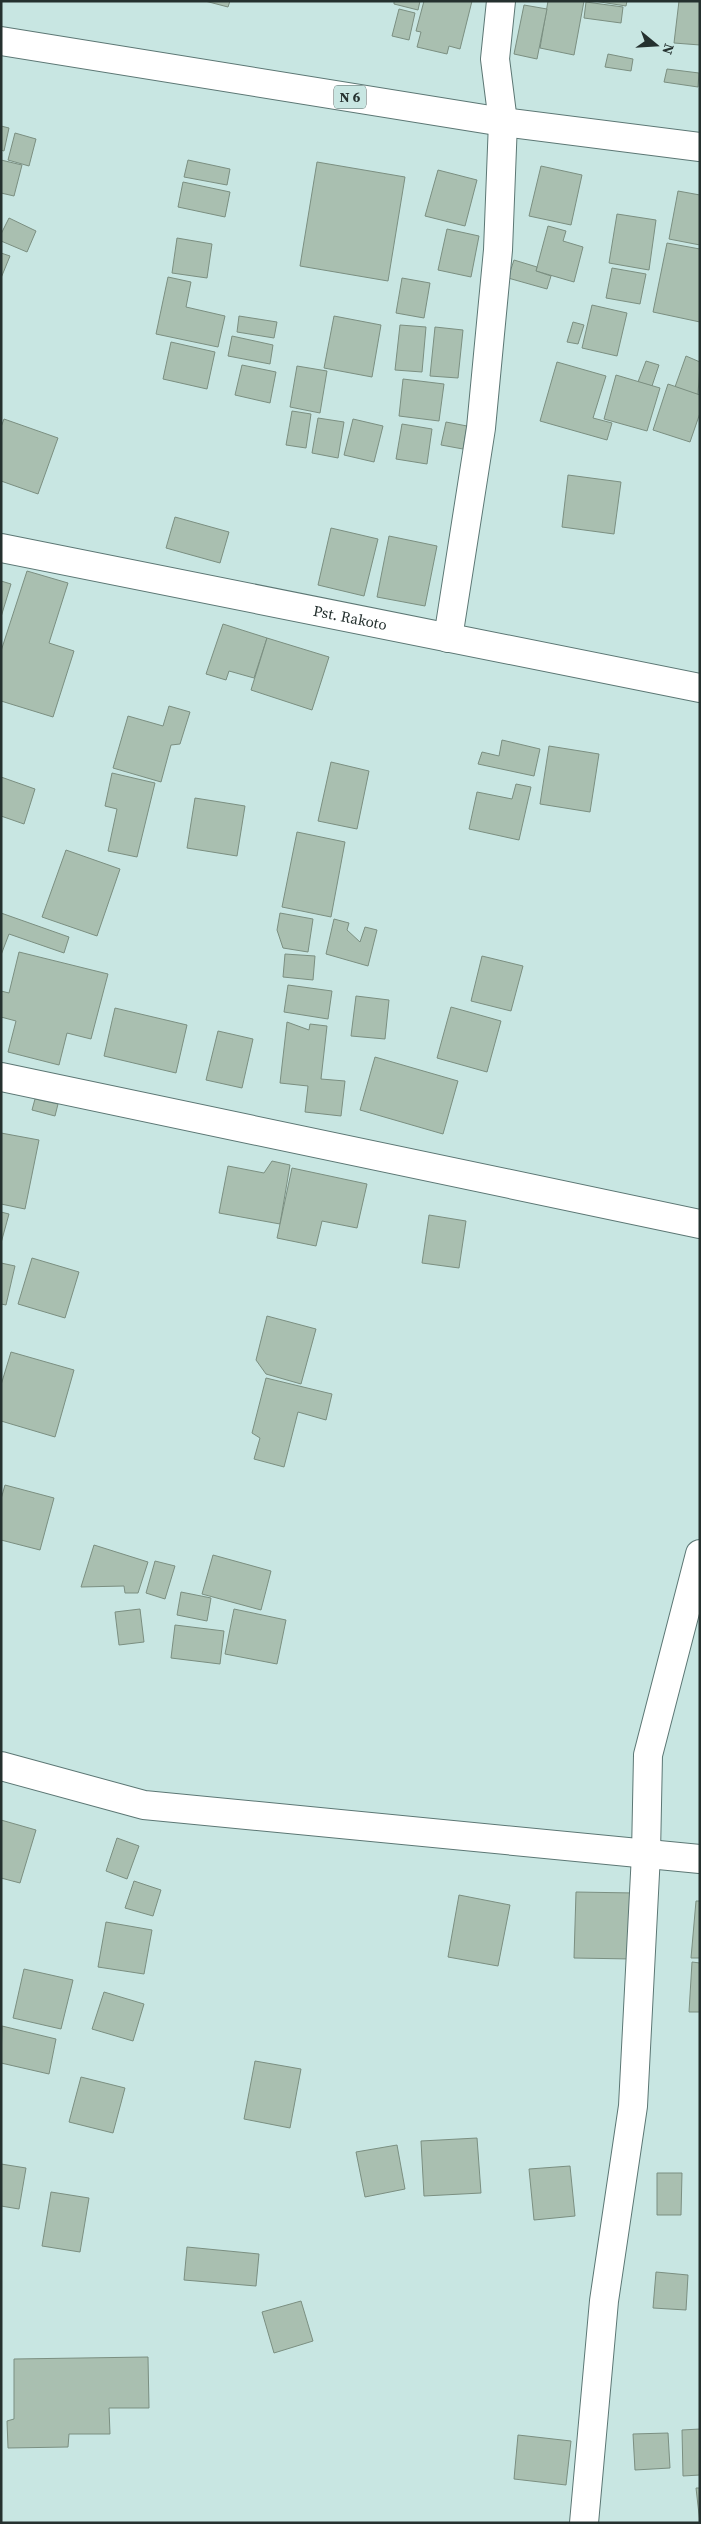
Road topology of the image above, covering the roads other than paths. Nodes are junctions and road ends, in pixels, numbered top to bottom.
1 (500, 1) edge
2 (1, 41) edge
3 (503, 122) junction
4 (700, 147) edge
5 (1, 548) edge
6 (448, 638) junction
7 (700, 688) edge
8 (1, 1077) edge
9 (700, 1224) edge
10 (700, 1554) edge
11 (1, 1766) edge
12 (646, 1854) junction
13 (700, 1859) edge
14 (584, 2523) edge

1 - 3 street
2 - 3 street, N 6
3 - 4 street, N 6
3 - 6 street
5 - 6 street, Pst. Rakoto
6 - 7 street, Pst. Rakoto
8 - 9 street
10 - 12 street
11 - 12 street
12 - 13 street
12 - 14 street

